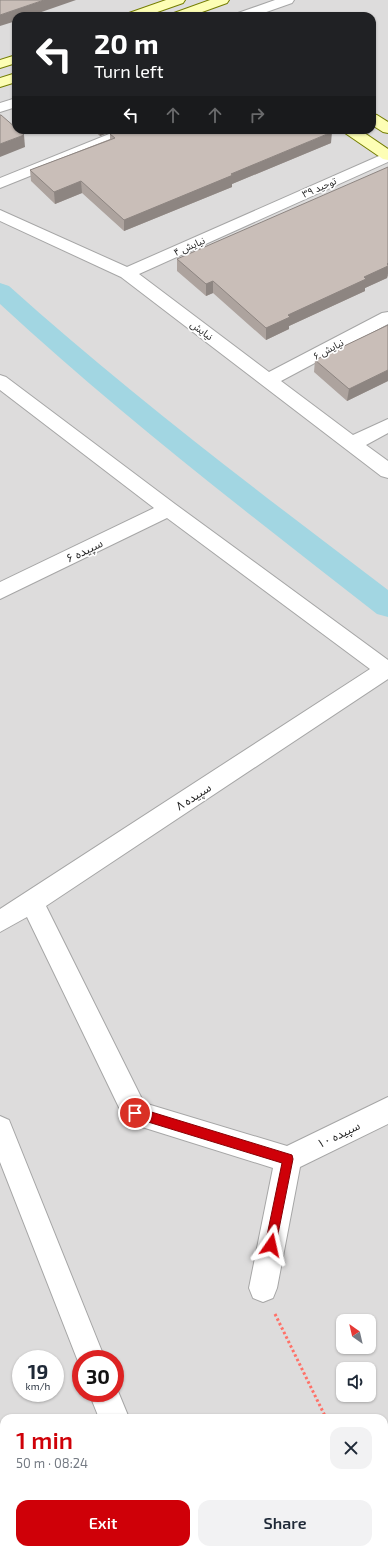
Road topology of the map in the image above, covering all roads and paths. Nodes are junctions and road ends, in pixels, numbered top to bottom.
1 (222, 0) edge
2 (287, 0) edge
3 (170, 1) edge
4 (202, 3) edge
5 (144, 12) edge
6 (180, 12) edge
7 (188, 12) edge
8 (215, 12) edge
9 (254, 12) edge
10 (12, 60) edge
11 (0, 64) edge
12 (12, 78) edge
13 (0, 83) edge
14 (12, 104) edge
15 (0, 108) edge
16 (376, 121) edge
17 (388, 129) edge
18 (122, 134) edge
19 (356, 134) edge
20 (388, 156) edge
21 (0, 183) edge
22 (0, 215) edge
23 (250, 218) joint
24 (127, 273) junction
25 (388, 317) edge
26 (268, 380) junction
27 (0, 381) edge
28 (388, 425) edge
29 (352, 444) junction
30 (388, 471) edge
31 (168, 509) junction
32 (0, 591) edge
33 (387, 670) edge
34 (32, 902) junction
35 (0, 921) edge
36 (388, 1110) edge
37 (0, 1129) edge
38 (288, 1159) junction
39 (263, 1288) joint
40 (86, 1350) edge
41 (108, 1402) edge
42 (112, 1414) edge
43 (324, 1414) edge

1 - 4 street
2 - 9 street
3 - 5 street
3 - 6 street
4 - 7 street
4 - 8 street
10 - 11 street
12 - 13 street
14 - 15 street
16 - 17 street
18 - 21 street
19 - 20 street
20 - 23 street, توحید ۳۹
22 - 24 street, نیایش
23 - 24 street, نیایش ۴
24 - 26 street, نیایش
25 - 26 street, نیایش ۶
26 - 29 street, نیایش
27 - 31 street
28 - 29 street
29 - 30 street, نیایش
31 - 32 street, سپیده ۶
31 - 33 street
33 - 34 street, سپیده ۸
34 - 35 street, سپیده ۸
34 - 38 street
36 - 38 street, سپیده ۱۰
37 - 40 street
38 - 39 street
39 - 43 path
41 - 42 street

